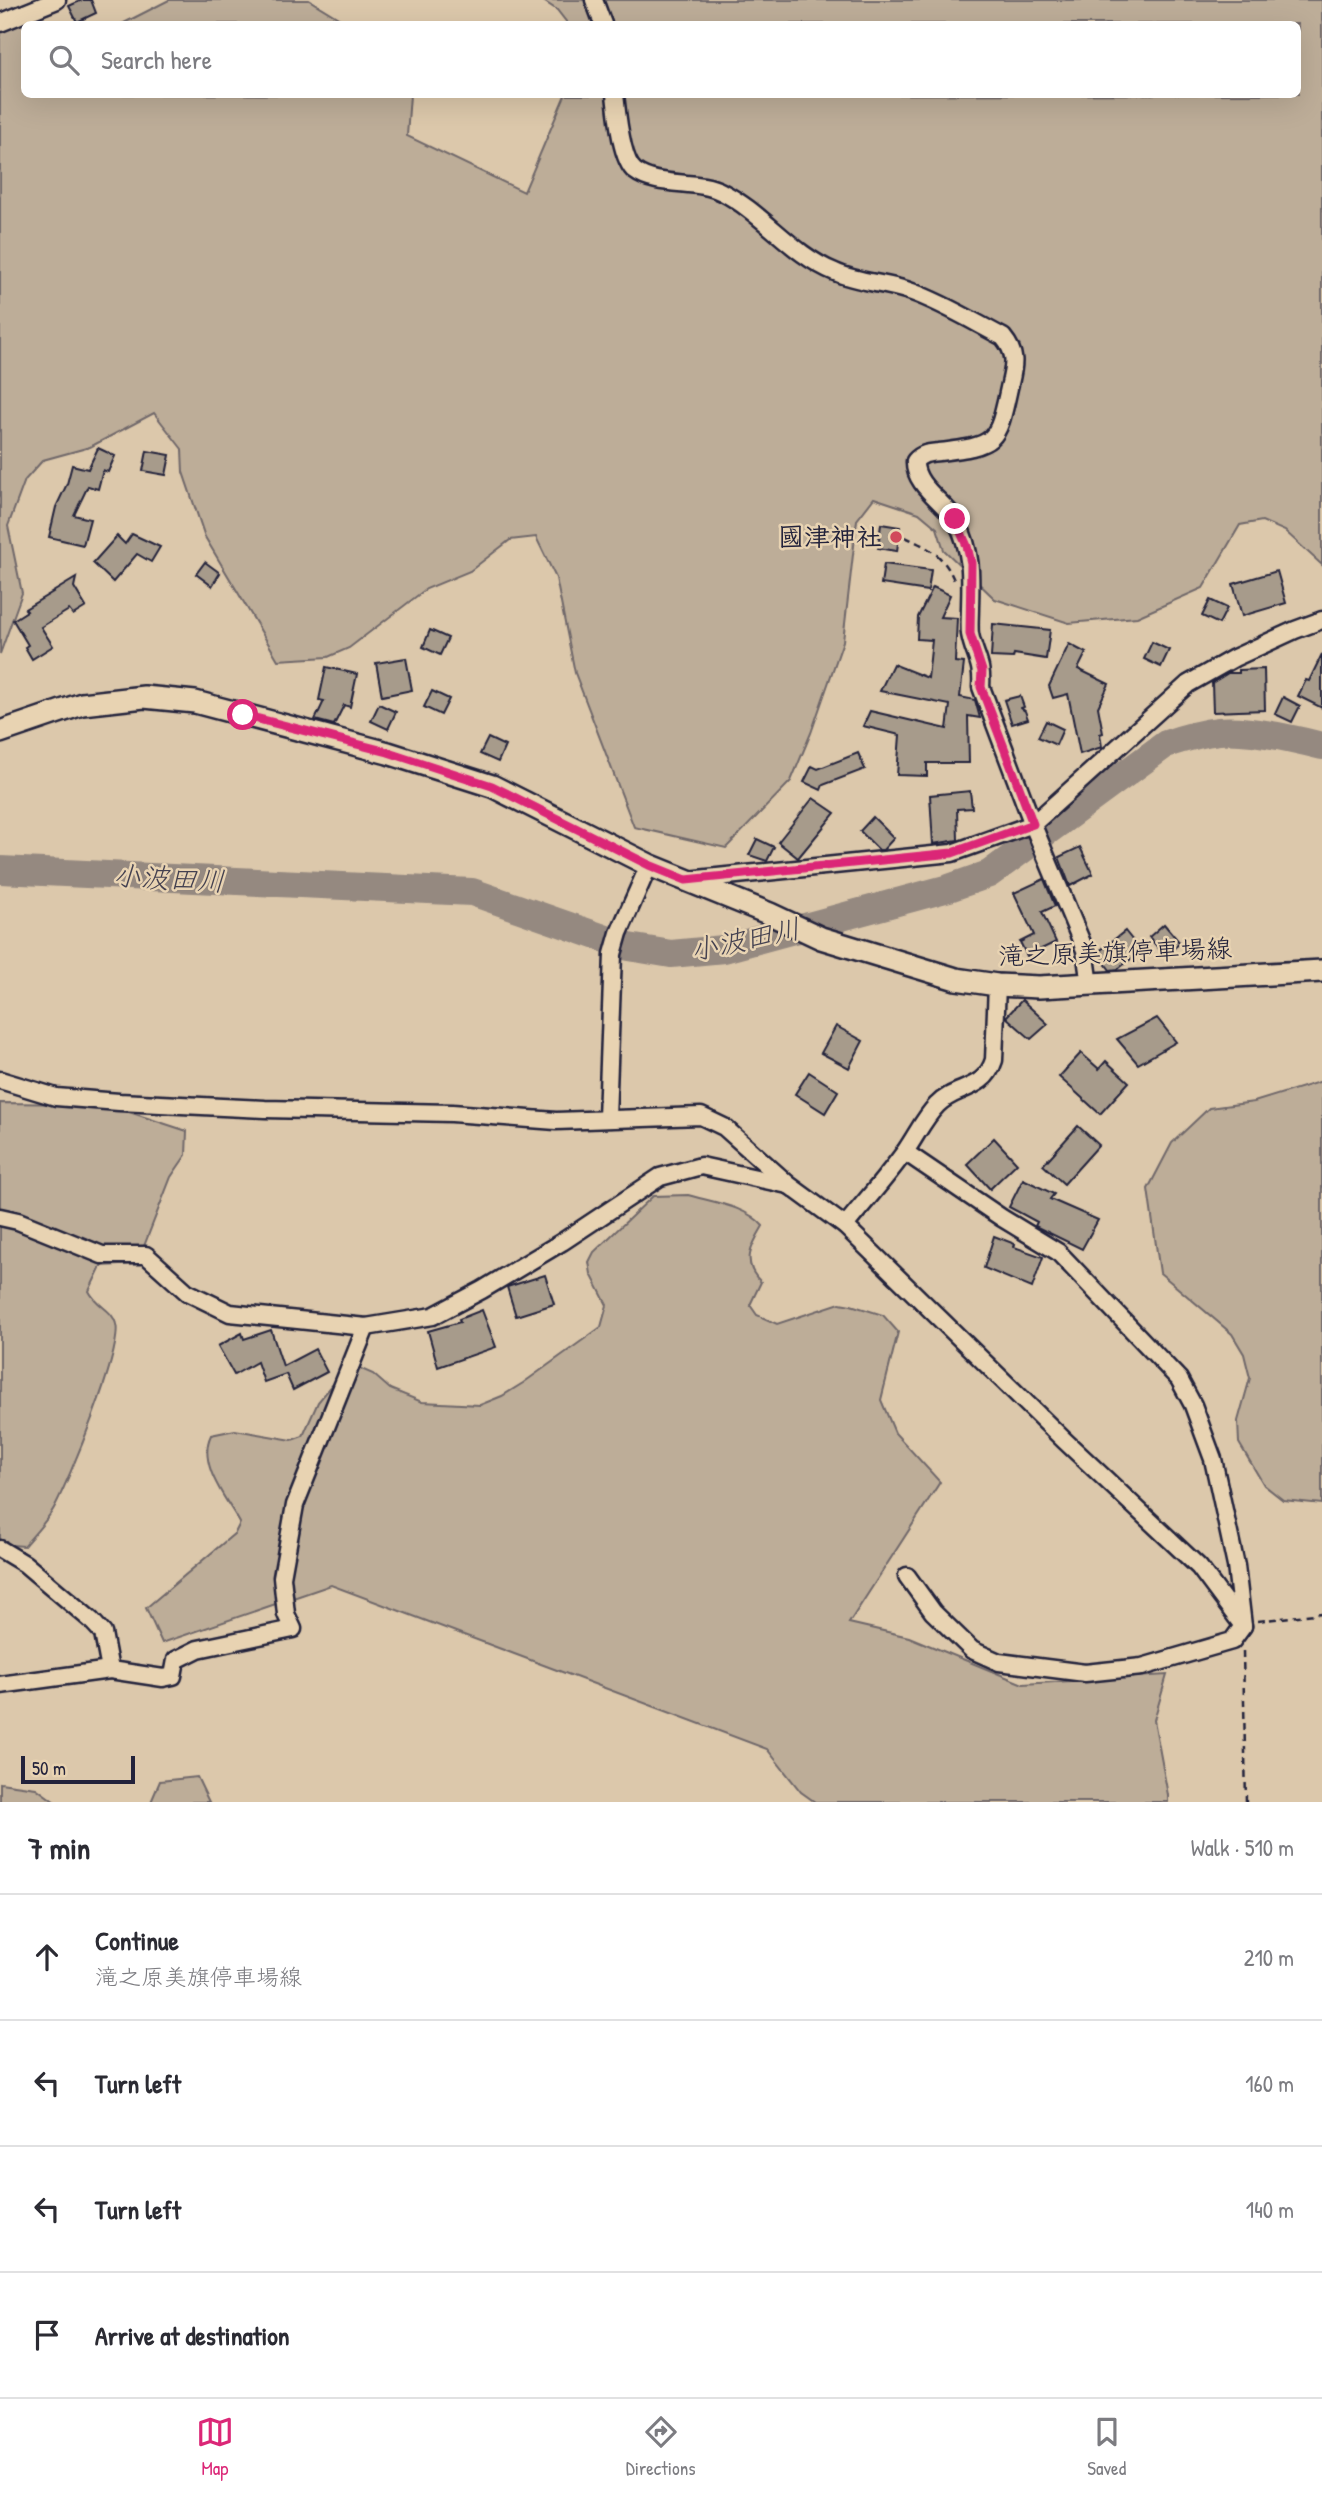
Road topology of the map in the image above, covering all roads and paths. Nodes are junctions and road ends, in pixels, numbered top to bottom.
1 (57, 0) edge
2 (594, 0) edge
3 (602, 21) edge
4 (0, 23) edge
5 (616, 98) edge
6 (905, 537) dead end
7 (956, 585) dead end
8 (1322, 620) edge
9 (0, 732) edge
10 (1034, 827) junction
11 (649, 865) junction
12 (686, 880) junction
13 (1322, 971) edge
14 (997, 985) junction
15 (1090, 985) junction
16 (0, 1080) edge
17 (607, 1118) junction
18 (905, 1152) junction
19 (789, 1185) junction
20 (0, 1217) edge
21 (845, 1226) junction
22 (366, 1326) junction
23 (0, 1549) edge
24 (906, 1576) dead end
25 (1322, 1613) edge
26 (1243, 1626) junction
27 (110, 1670) junction
28 (0, 1685) edge
29 (1246, 1802) edge

1 - 4 street
2 - 3 street
5 - 10 street
6 - 7 path
8 - 10 street
9 - 11 main road, 滝之原美旗停車場線
10 - 12 street
10 - 15 street
11 - 12 main road, 滝之原美旗停車場線
11 - 17 street
12 - 14 main road, 滝之原美旗停車場線
13 - 15 main road, 滝之原美旗停車場線
14 - 15 main road, 滝之原美旗停車場線
14 - 18 street
16 - 17 street
17 - 19 street
18 - 21 street
18 - 26 street
19 - 21 street
19 - 22 street
20 - 22 street
21 - 26 street
22 - 27 street
23 - 27 street
24 - 26 street
25 - 26 path
26 - 29 path
27 - 28 street

